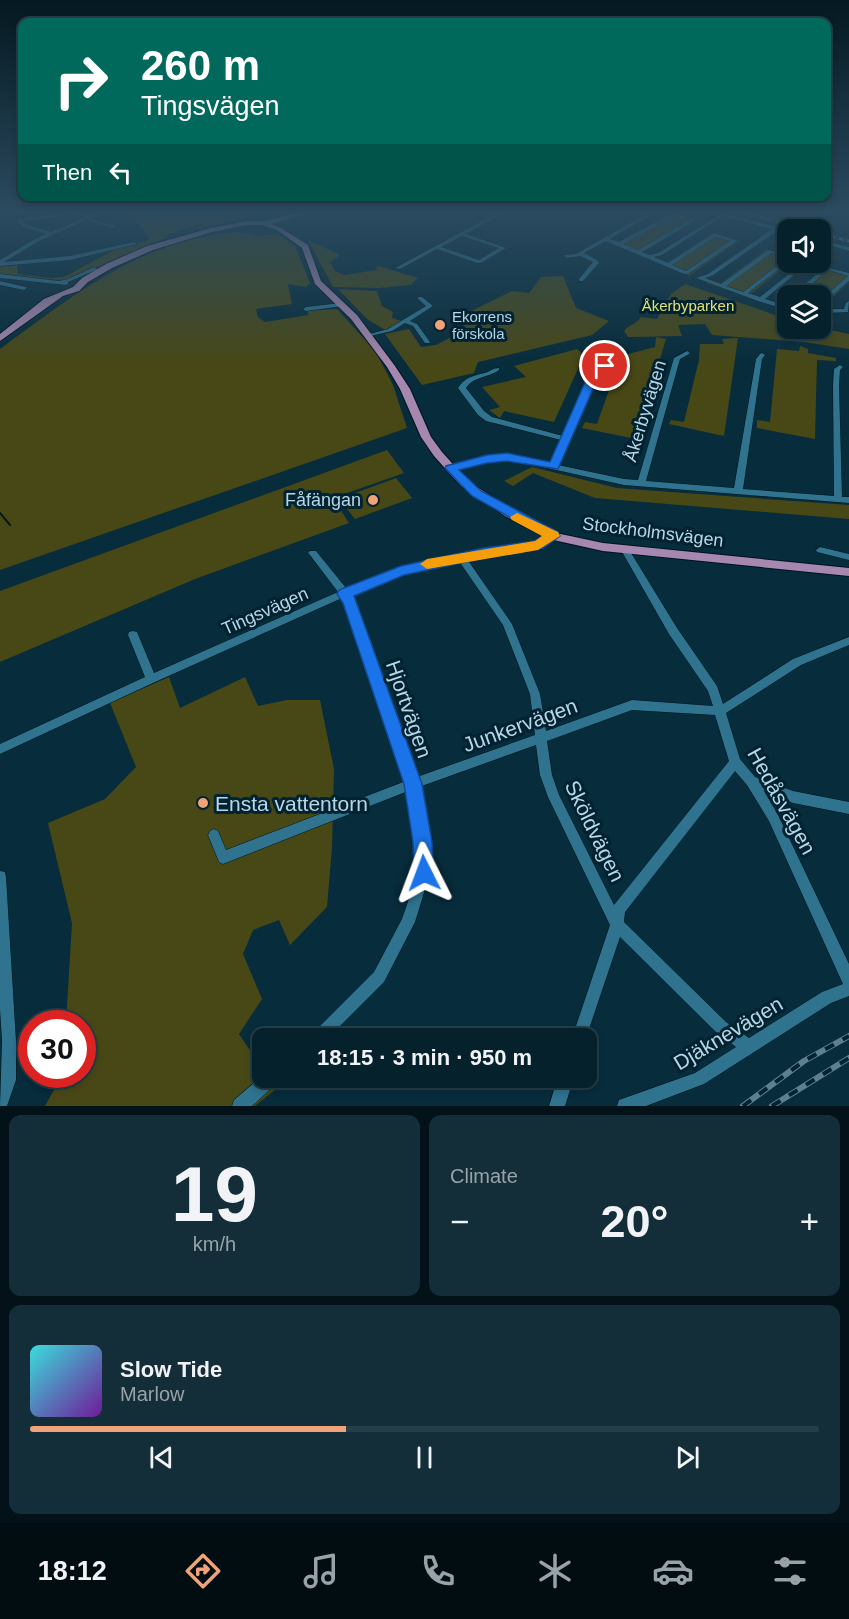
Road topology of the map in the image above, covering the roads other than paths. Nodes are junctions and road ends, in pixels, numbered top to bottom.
1 (25, 262) edge
2 (112, 262) edge
3 (119, 262) edge
4 (310, 262) edge
5 (410, 262) edge
6 (594, 262) edge
7 (660, 262) edge
8 (673, 262) edge
9 (703, 262) edge
10 (729, 262) edge
11 (755, 262) edge
12 (0, 263) edge
13 (668, 265) junction
14 (777, 267) edge
15 (398, 268) dead end
16 (94, 269) junction
17 (686, 273) junction
18 (794, 273) edge
19 (0, 276) edge
20 (849, 276) edge
21 (699, 278) junction
22 (31, 280) junction
23 (581, 280) dead end
24 (0, 283) edge
25 (807, 285) edge
26 (722, 286) junction
27 (63, 287) junction
28 (24, 288) dead end
29 (744, 294) junction
30 (831, 295) edge
31 (420, 298) dead end
32 (760, 300) junction
33 (341, 305) junction
34 (777, 305) edge
35 (848, 306) edge
36 (306, 309) dead end
37 (831, 310) edge
38 (405, 321) junction
39 (368, 336) junction
40 (0, 338) edge
41 (427, 342) dead end
42 (687, 352) dead end
43 (762, 355) dead end
44 (605, 366) dead end
45 (840, 367) dead end
46 (497, 369) dead end
47 (565, 440) junction
48 (554, 466) junction
49 (451, 468) junction
50 (641, 483) junction
51 (738, 492) junction
52 (838, 500) junction
53 (849, 500) edge
54 (553, 536) junction
55 (625, 550) junction
56 (820, 550) dead end
57 (313, 553) dead end
58 (460, 557) junction
59 (849, 557) edge
60 (849, 572) edge
61 (344, 594) junction
62 (133, 635) dead end
63 (849, 640) edge
64 (151, 679) junction
65 (720, 711) junction
66 (542, 738) junction
67 (0, 749) edge
68 (735, 762) junction
69 (751, 781) junction
70 (413, 784) junction
71 (849, 808) edge
72 (214, 835) dead end
73 (0, 878) edge
74 (617, 925) junction
75 (849, 980) edge
76 (849, 989) edge
77 (328, 1028) edge
78 (582, 1028) edge
79 (748, 1047) junction
80 (260, 1088) edge
81 (563, 1088) edge
82 (0, 1103) edge
83 (240, 1106) edge
84 (557, 1106) edge
85 (625, 1106) edge

1 - 12 street
2 - 16 main road
3 - 27 main road
4 - 33 main road, Stockholmsvägen
5 - 15 street
6 - 23 street
7 - 13 street
8 - 13 street
9 - 17 street
10 - 21 street
11 - 26 street
13 - 17 street
14 - 29 street
16 - 22 street
16 - 27 main road
17 - 21 street
18 - 32 street
19 - 22 street
20 - 25 street
20 - 30 street
21 - 26 street
22 - 27 street
24 - 28 street
26 - 29 street
27 - 40 main road
29 - 32 street
31 - 38 street
32 - 34 street
33 - 36 street
33 - 39 main road, Stockholmsvägen
35 - 37 street
38 - 39 street
38 - 41 street
39 - 49 main road, Stockholmsvägen
42 - 50 street, Åkerbyvägen
43 - 51 street
44 - 47 street
45 - 52 street
46 - 47 street
47 - 48 street
48 - 49 street, Åkerbyvägen
48 - 50 street, Åkerbyvägen
49 - 54 main road, Stockholmsvägen
50 - 51 street, Åkerbyvägen
51 - 52 street, Åkerbyvägen
52 - 53 street, Åkerbyvägen
54 - 55 main road, Stockholmsvägen
54 - 58 street, Tingsvägen
55 - 60 main road, Stockholmsvägen
55 - 65 street, Hedåsvägen
56 - 59 street
57 - 61 street, Hjortvägen
58 - 61 street, Tingsvägen
58 - 66 street, Sköldvägen
61 - 64 street, Tingsvägen
61 - 70 street, Hjortvägen
62 - 64 street
63 - 65 street
64 - 67 street, Tingsvägen
65 - 66 street, Junkervägen
65 - 68 street, Hedåsvägen
66 - 70 street, Junkervägen
66 - 74 street, Sköldvägen
68 - 69 street, Hedåsvägen
68 - 74 street
69 - 71 street
69 - 75 street, Hedåsvägen
70 - 72 street, Junkervägen
70 - 77 street, Hjortvägen
73 - 82 street
74 - 78 street
74 - 79 street, Sköldvägen
76 - 79 street, Djäknevägen
79 - 85 street, Djäknevägen
80 - 83 street
81 - 84 street

